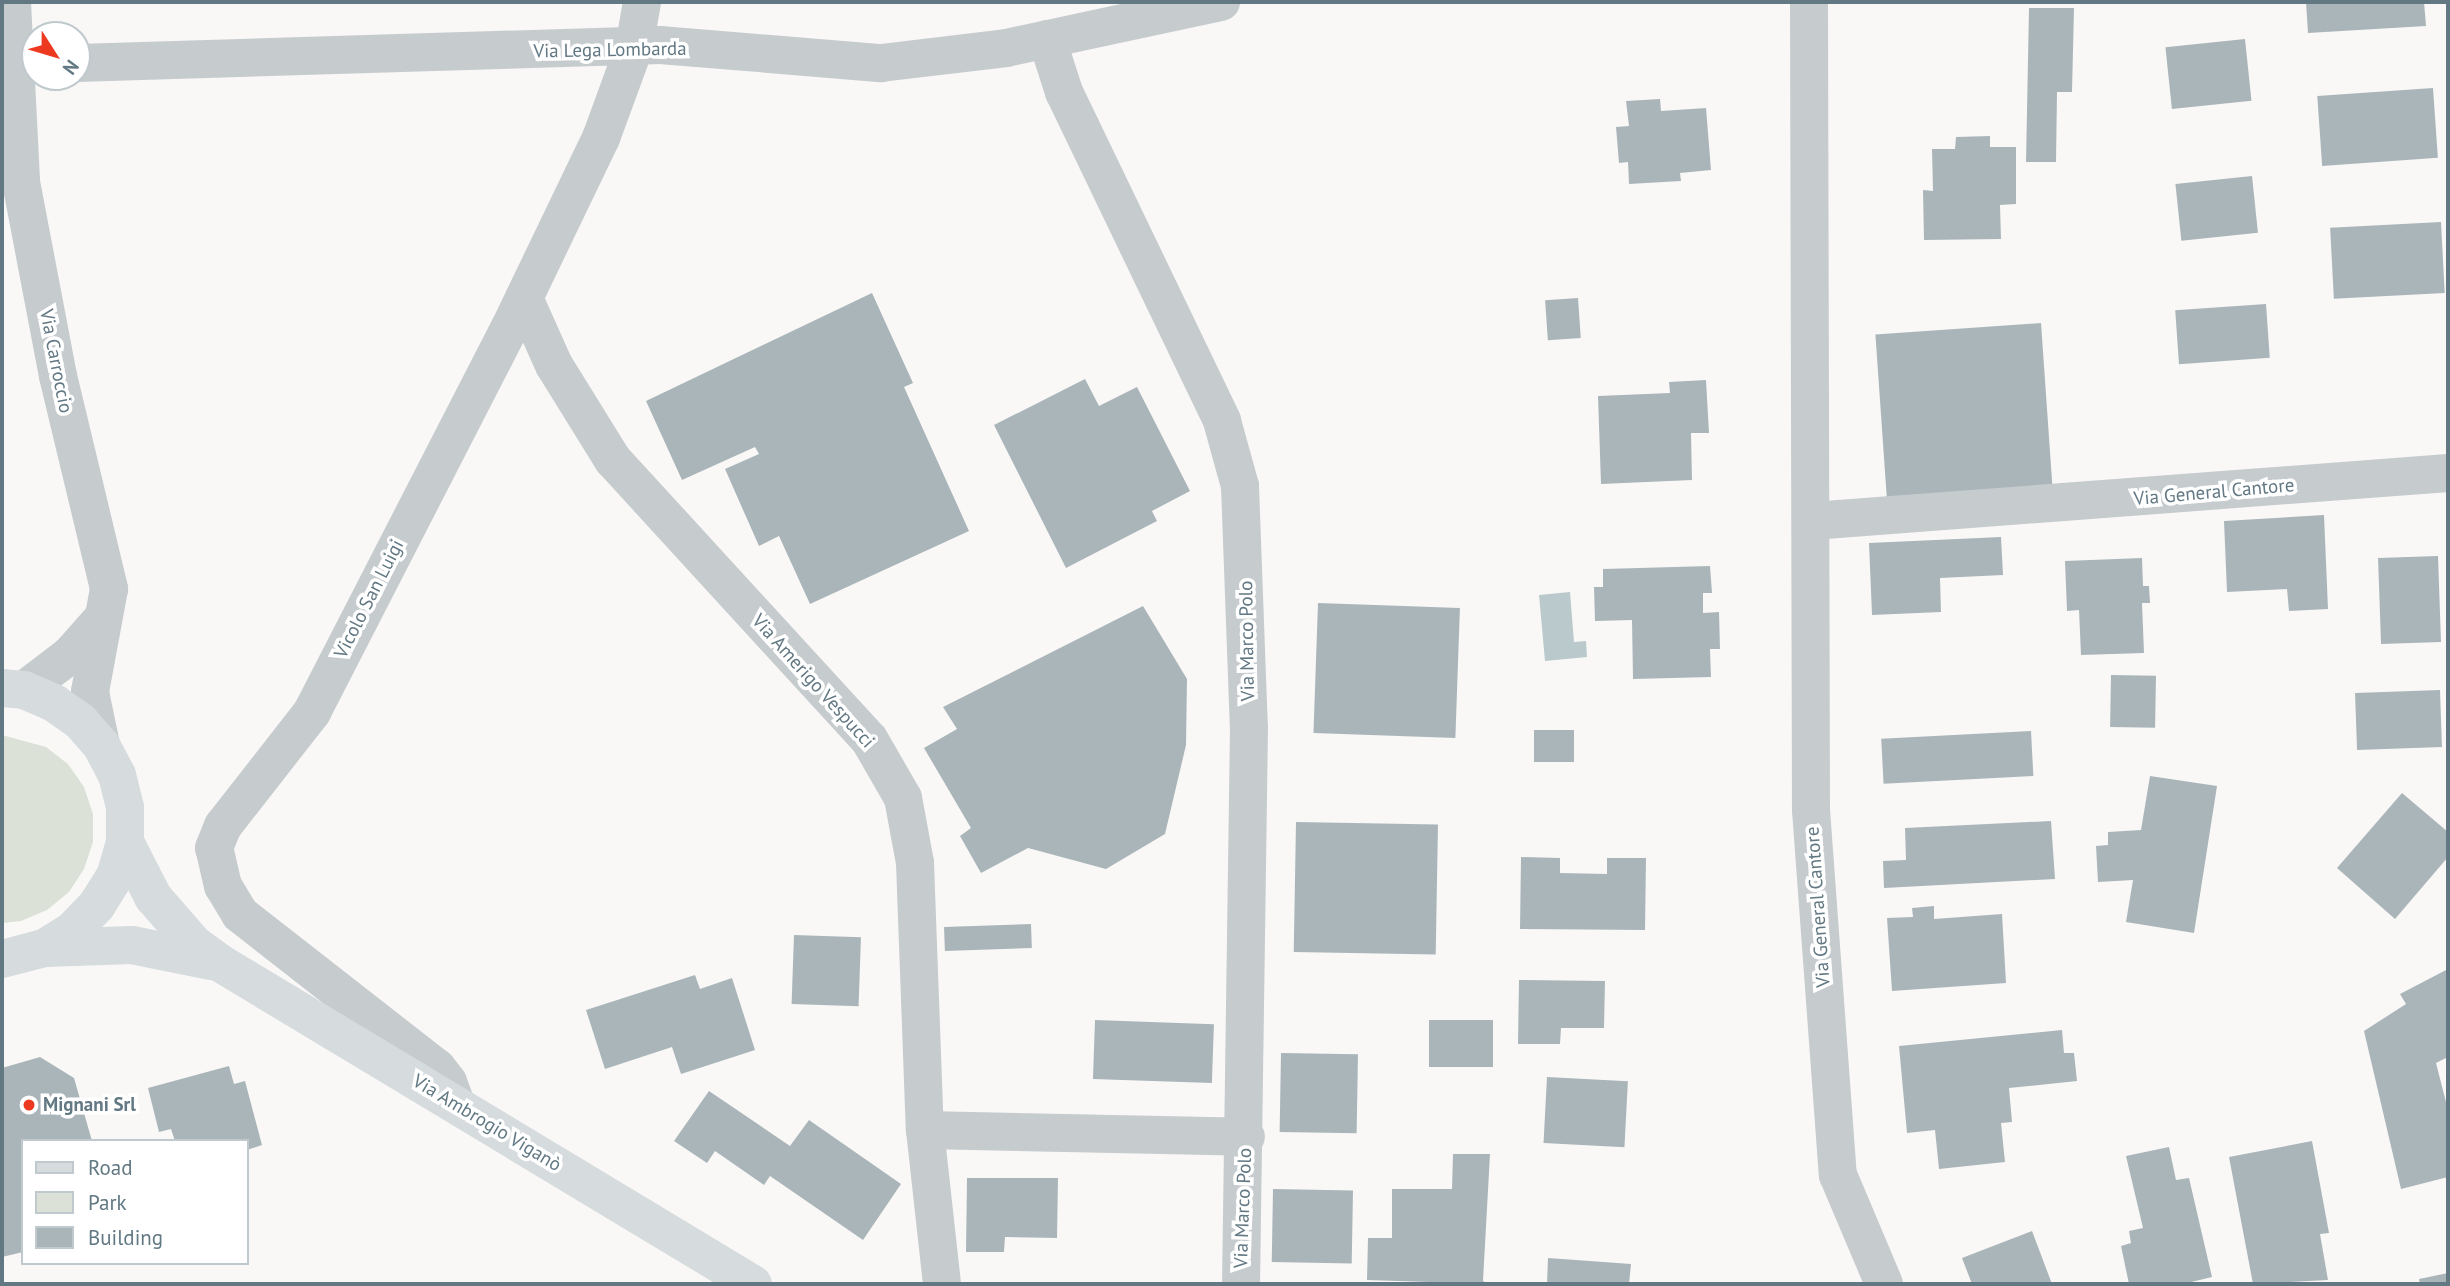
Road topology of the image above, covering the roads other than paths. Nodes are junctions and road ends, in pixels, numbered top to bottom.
1 (12, 2) edge
2 (642, 2) edge
3 (1221, 2) edge
4 (1808, 2) edge
5 (1112, 13) edge
6 (1047, 39) junction
7 (21, 46) edge
8 (634, 48) junction
9 (91, 64) edge
10 (21, 76) edge
11 (8, 110) edge
12 (524, 298) junction
13 (2448, 473) edge
14 (1812, 521) junction
15 (108, 612) junction
16 (13, 689) edge
17 (101, 745) junction
18 (124, 842) junction
19 (44, 948) junction
20 (2, 959) edge
21 (220, 963) junction
22 (456, 1104) junction
23 (925, 1130) junction
24 (1246, 1137) junction
25 (754, 1284) edge
26 (942, 1284) edge
27 (1241, 1284) edge
28 (1884, 1284) edge

1 - 7 street, Via Carroccio
2 - 8 street, Vicolo San Luigi
3 - 5 street, Via Lega Lombarda
4 - 14 street, Via General Cantore
5 - 6 street, Via Lega Lombarda
6 - 8 street, Via Lega Lombarda
6 - 24 street, Via Marco Polo
8 - 9 street, Via Lega Lombarda
8 - 12 street, Vicolo San Luigi
10 - 11 street, Via Carroccio
11 - 15 street, Via Carroccio
12 - 22 street, Vicolo San Luigi
12 - 23 street, Via Amerigo Vespucci
13 - 14 street, Via General Cantore
14 - 28 street, Via General Cantore
15 - 16 street
15 - 17 street, Via Carroccio
16 - 17 main road, Via Ambrogio Viganò
17 - 18 main road, Via Ambrogio Viganò
18 - 19 main road, Via Ambrogio Viganò
18 - 21 main road, Via Ambrogio Viganò
19 - 20 main road, Via Ambrogio Viganò
19 - 21 main road, Via Ambrogio Viganò
21 - 22 main road, Via Ambrogio Viganò
22 - 25 main road, Via Ambrogio Viganò
23 - 24 street
23 - 26 street, Via Amerigo Vespucci
24 - 27 street, Via Marco Polo

